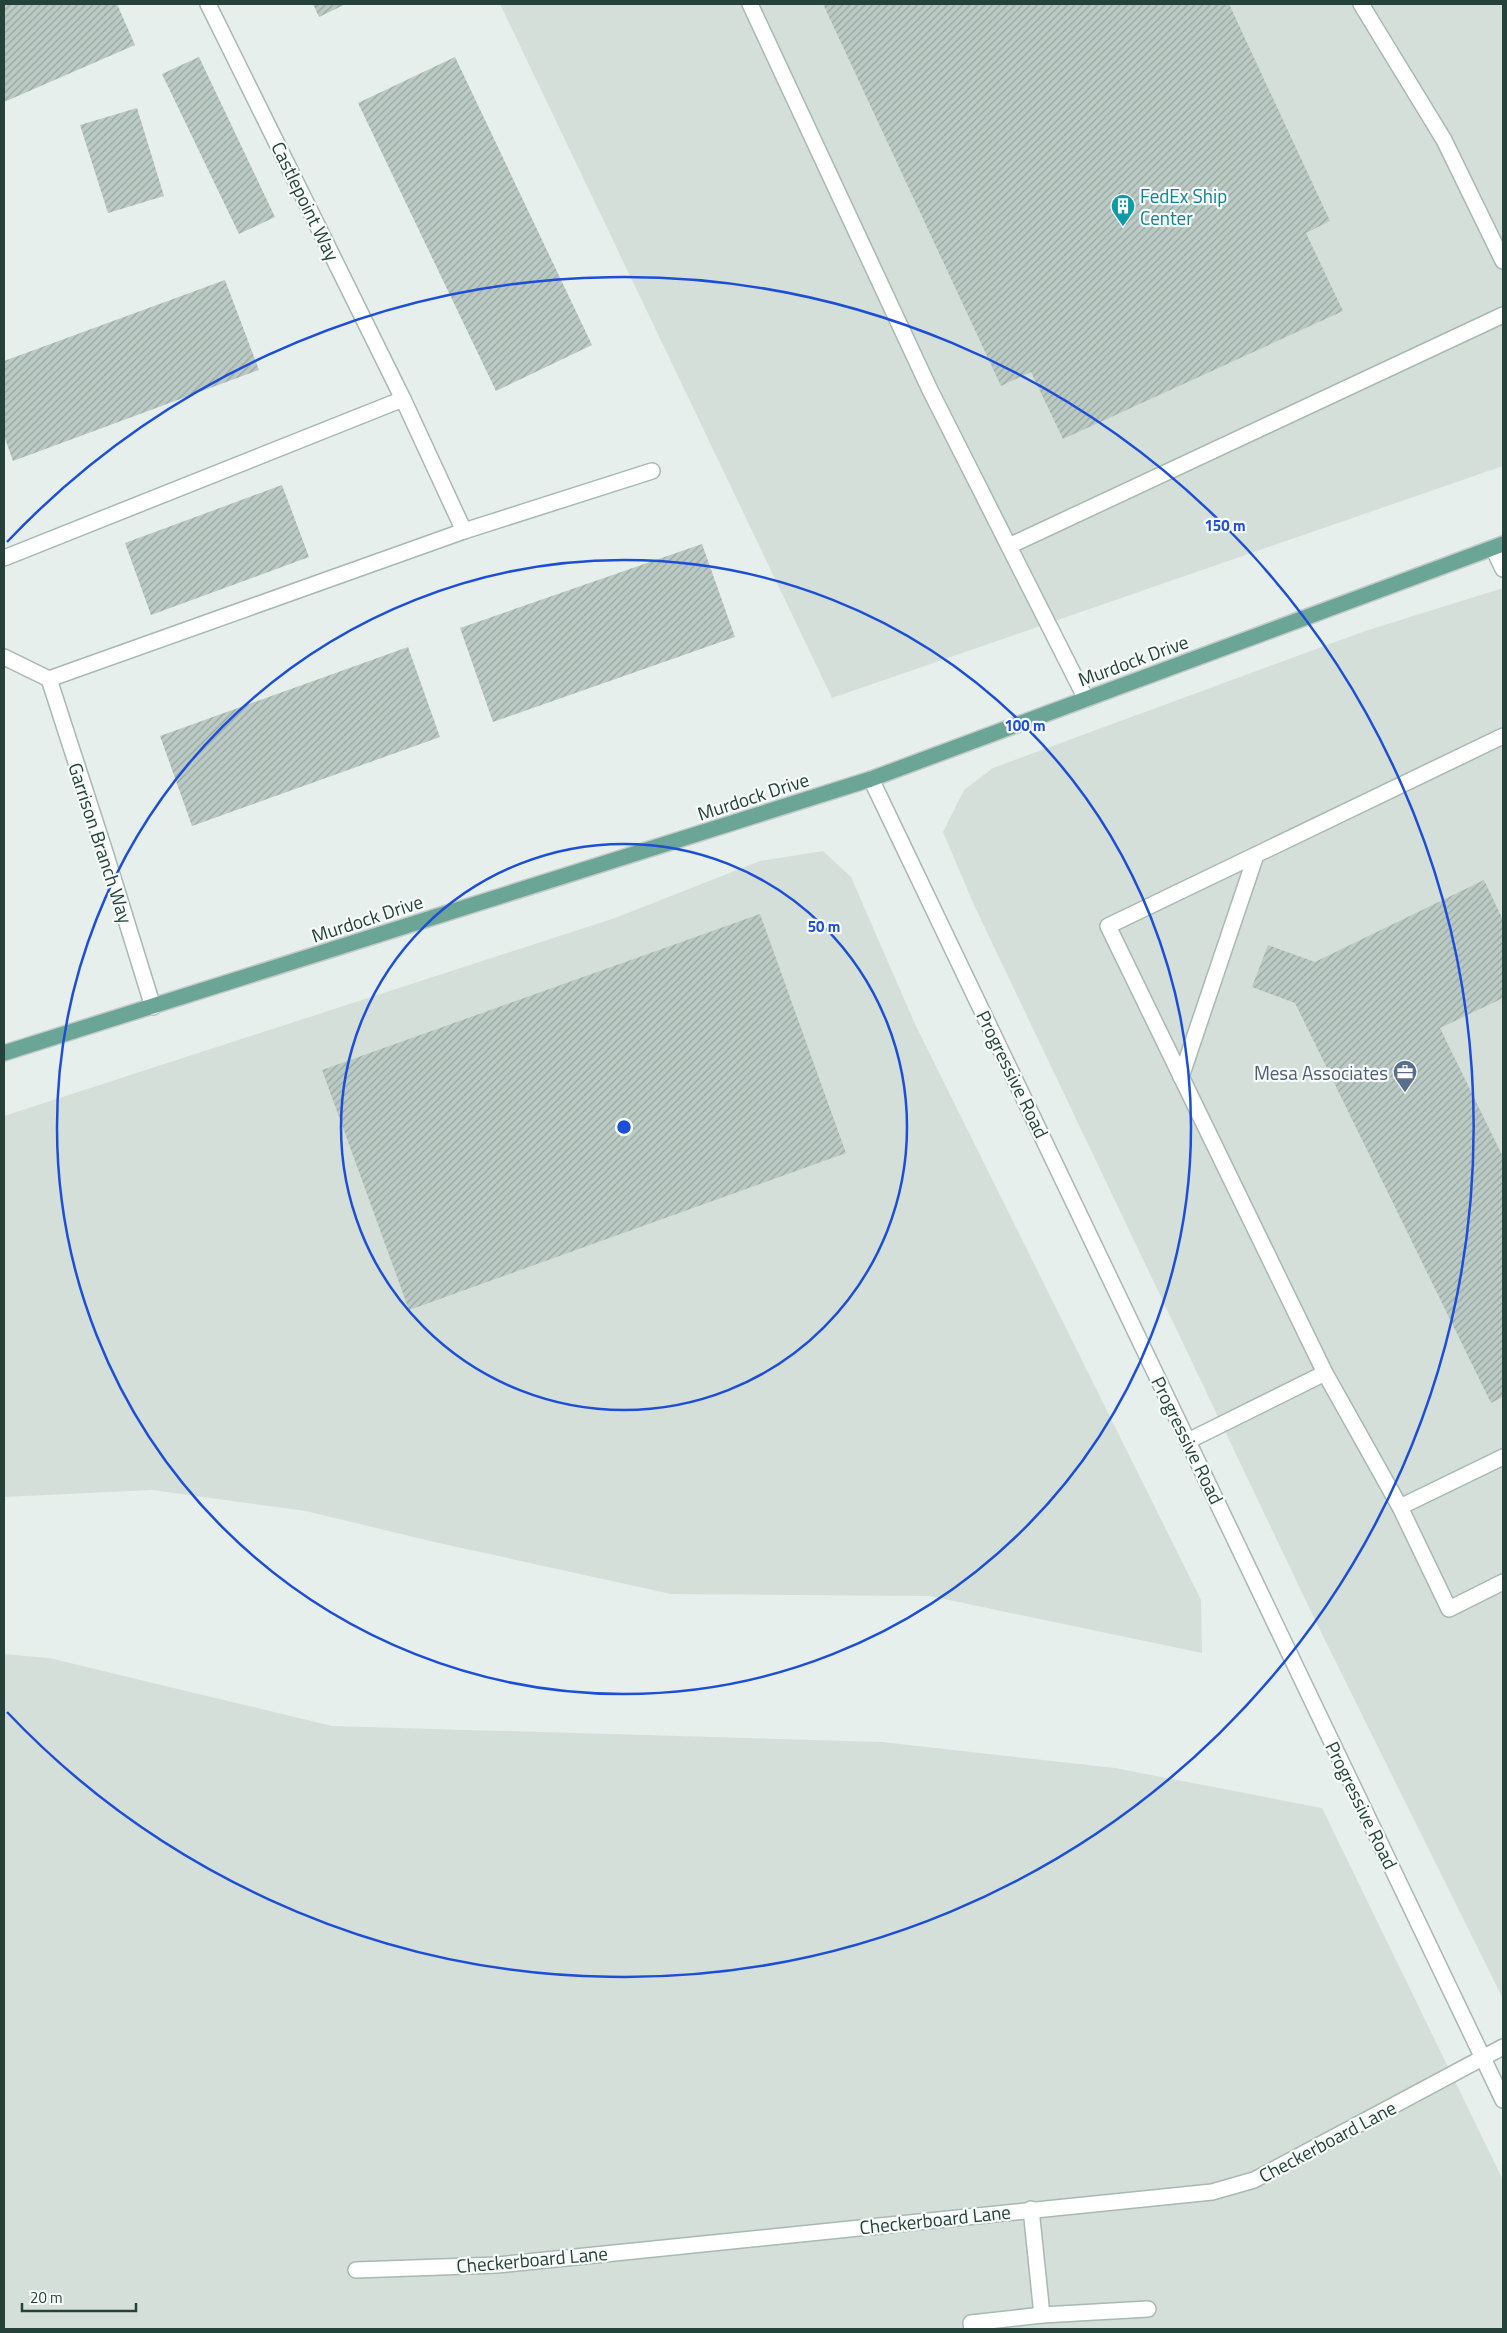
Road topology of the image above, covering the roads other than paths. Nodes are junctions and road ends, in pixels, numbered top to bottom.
1 (208, 4) edge
2 (750, 4) edge
3 (1361, 4) edge
4 (1503, 261) edge
5 (1503, 315) edge
6 (403, 399) junction
7 (652, 471) dead end
8 (464, 531) junction
9 (1009, 546) junction
10 (1498, 546) edge
11 (4, 558) edge
12 (1503, 569) edge
13 (4, 657) edge
14 (49, 679) junction
15 (1086, 700) junction
16 (1503, 736) edge
17 (871, 779) junction
18 (1256, 855) junction
19 (152, 1007) junction
20 (4, 1054) edge
21 (1181, 1077) junction
22 (1325, 1373) junction
23 (1188, 1441) junction
24 (1503, 1457) edge
25 (1400, 1507) junction
26 (1503, 1582) edge
27 (1503, 2047) edge
28 (1482, 2057) junction
29 (1503, 2100) edge
30 (1031, 2209) junction
31 (356, 2270) dead end
32 (1148, 2309) dead end
33 (1042, 2315) junction
34 (972, 2329) edge

1 - 6 street, Castlepoint Way
2 - 9 street
3 - 4 street
5 - 9 street
6 - 8 street, Castlepoint Way
6 - 11 street
7 - 8 street
8 - 14 street
9 - 15 street
10 - 12 street
10 - 15 main road, Murdock Drive
13 - 14 street
14 - 19 street, Garrison Branch Way
15 - 17 main road, Murdock Drive
16 - 18 street
17 - 19 main road, Murdock Drive
17 - 23 street, Progressive Road
18 - 21 street
18 - 21 street
19 - 20 main road, Murdock Drive
21 - 22 street
22 - 23 street
22 - 25 street
23 - 28 street, Progressive Road
24 - 25 street
25 - 26 street
27 - 28 street, Checkerboard Lane
28 - 29 street, Progressive Road
28 - 30 street, Checkerboard Lane
30 - 31 street, Checkerboard Lane
30 - 33 street
32 - 33 street
33 - 34 street

